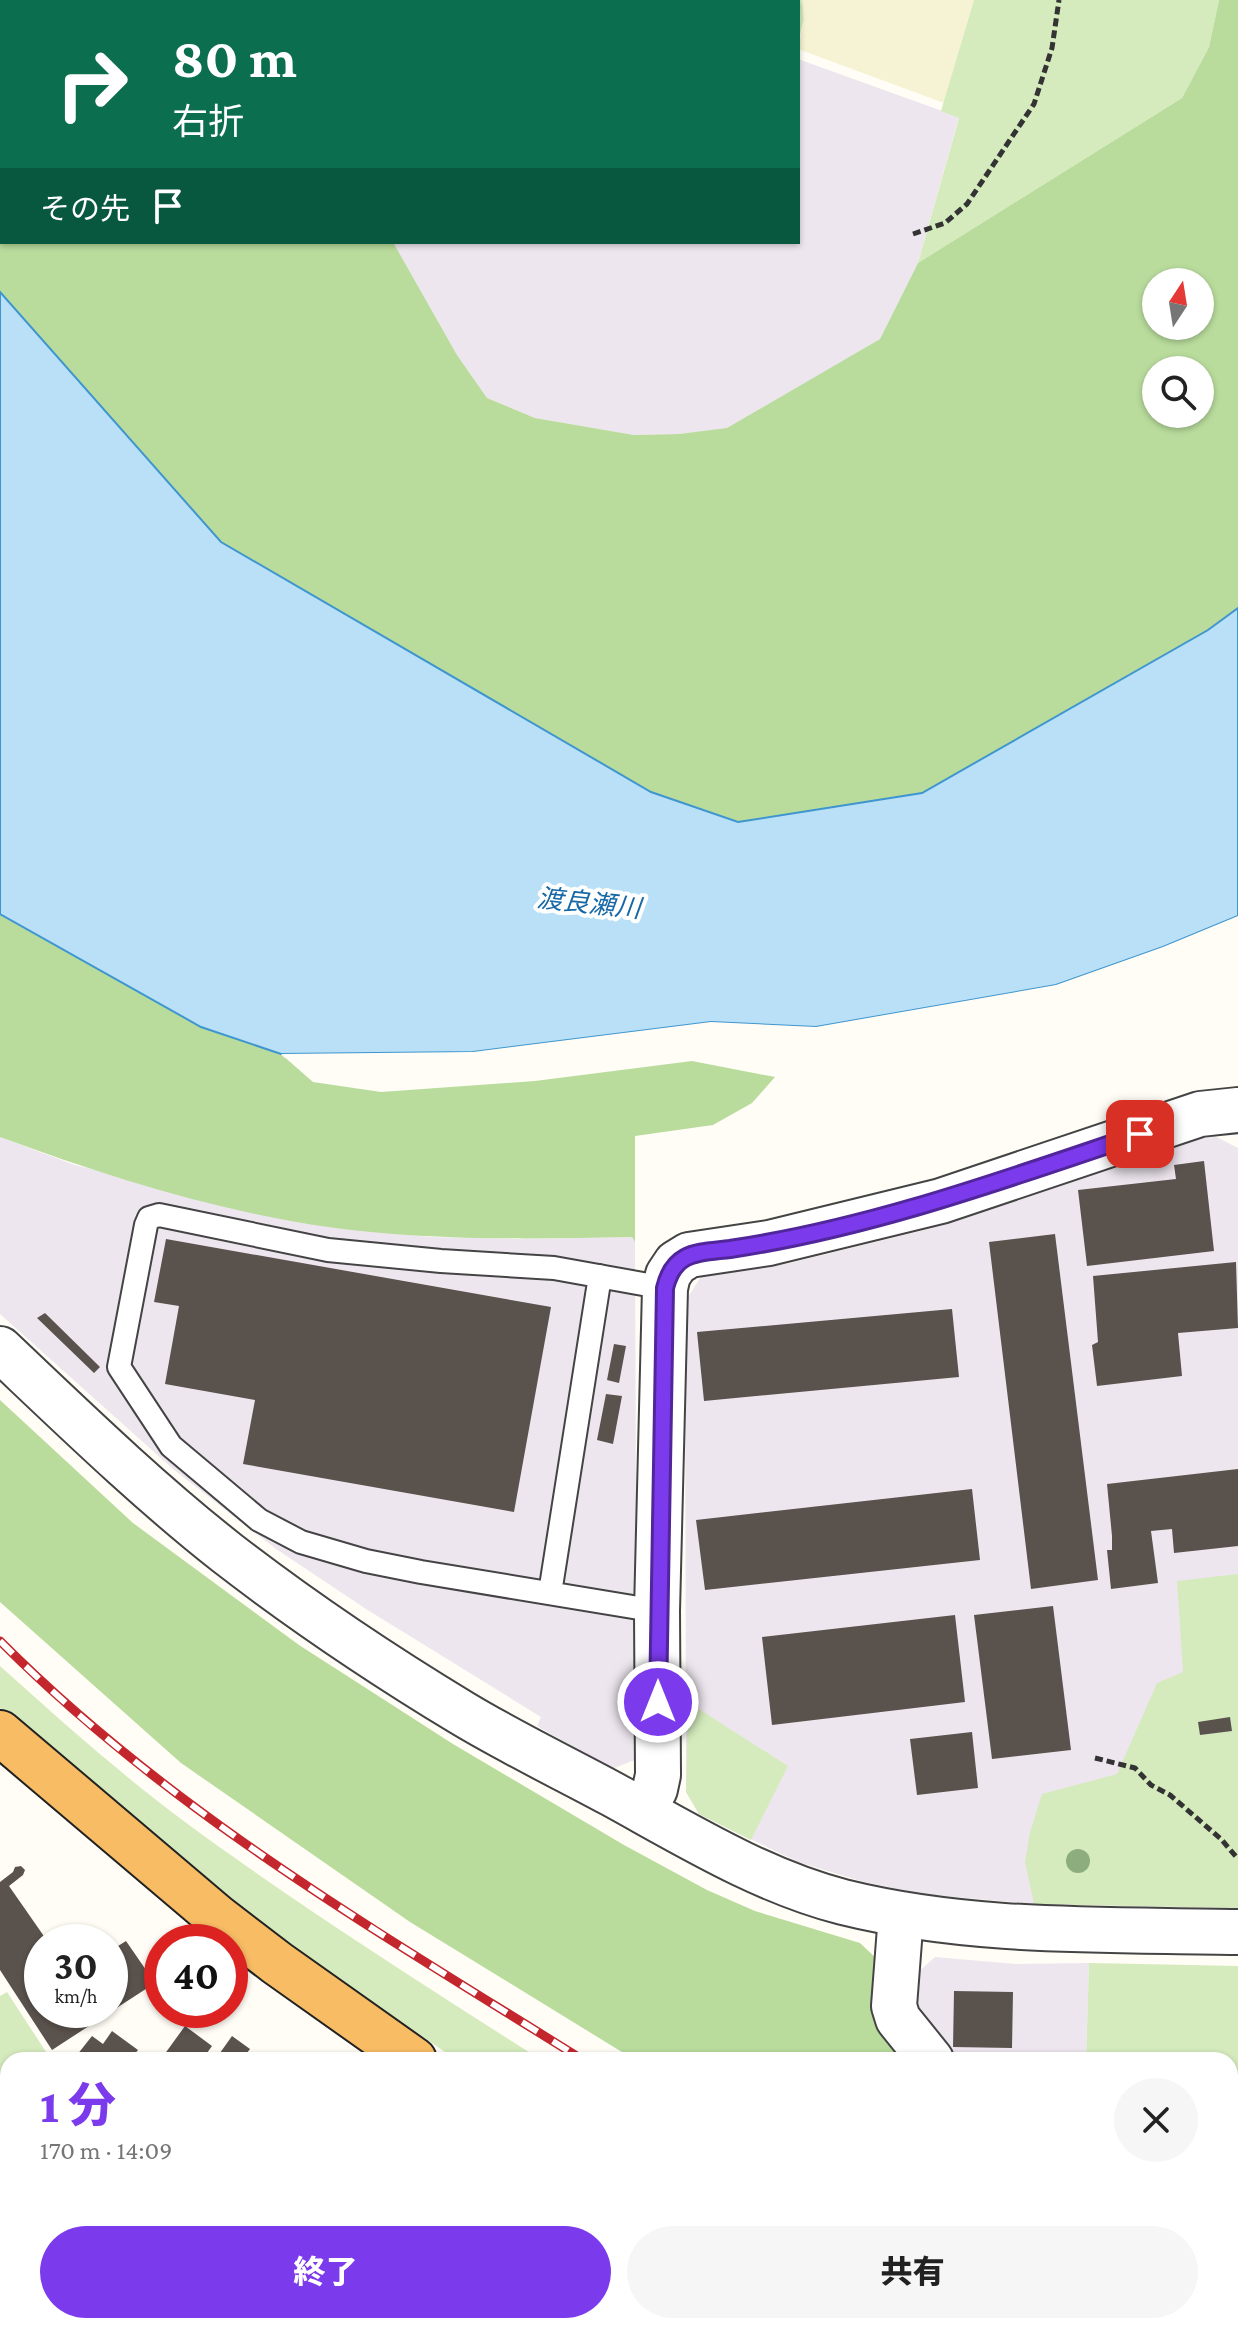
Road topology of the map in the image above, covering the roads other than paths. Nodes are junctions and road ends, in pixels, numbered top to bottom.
1 (1238, 1110) edge
2 (600, 1276) junction
3 (665, 1288) junction
4 (0, 1349) edge
5 (550, 1593) junction
6 (657, 1611) junction
7 (0, 1733) edge
8 (644, 1811) junction
9 (901, 1915) junction
10 (1238, 1932) edge
11 (403, 2052) edge
12 (925, 2052) edge

1 - 3 street
2 - 3 lane
2 - 5 lane
2 - 5 lane
3 - 6 street
4 - 8 street
5 - 6 lane
6 - 8 street
7 - 11 highway
8 - 9 street
9 - 10 street
9 - 12 street

